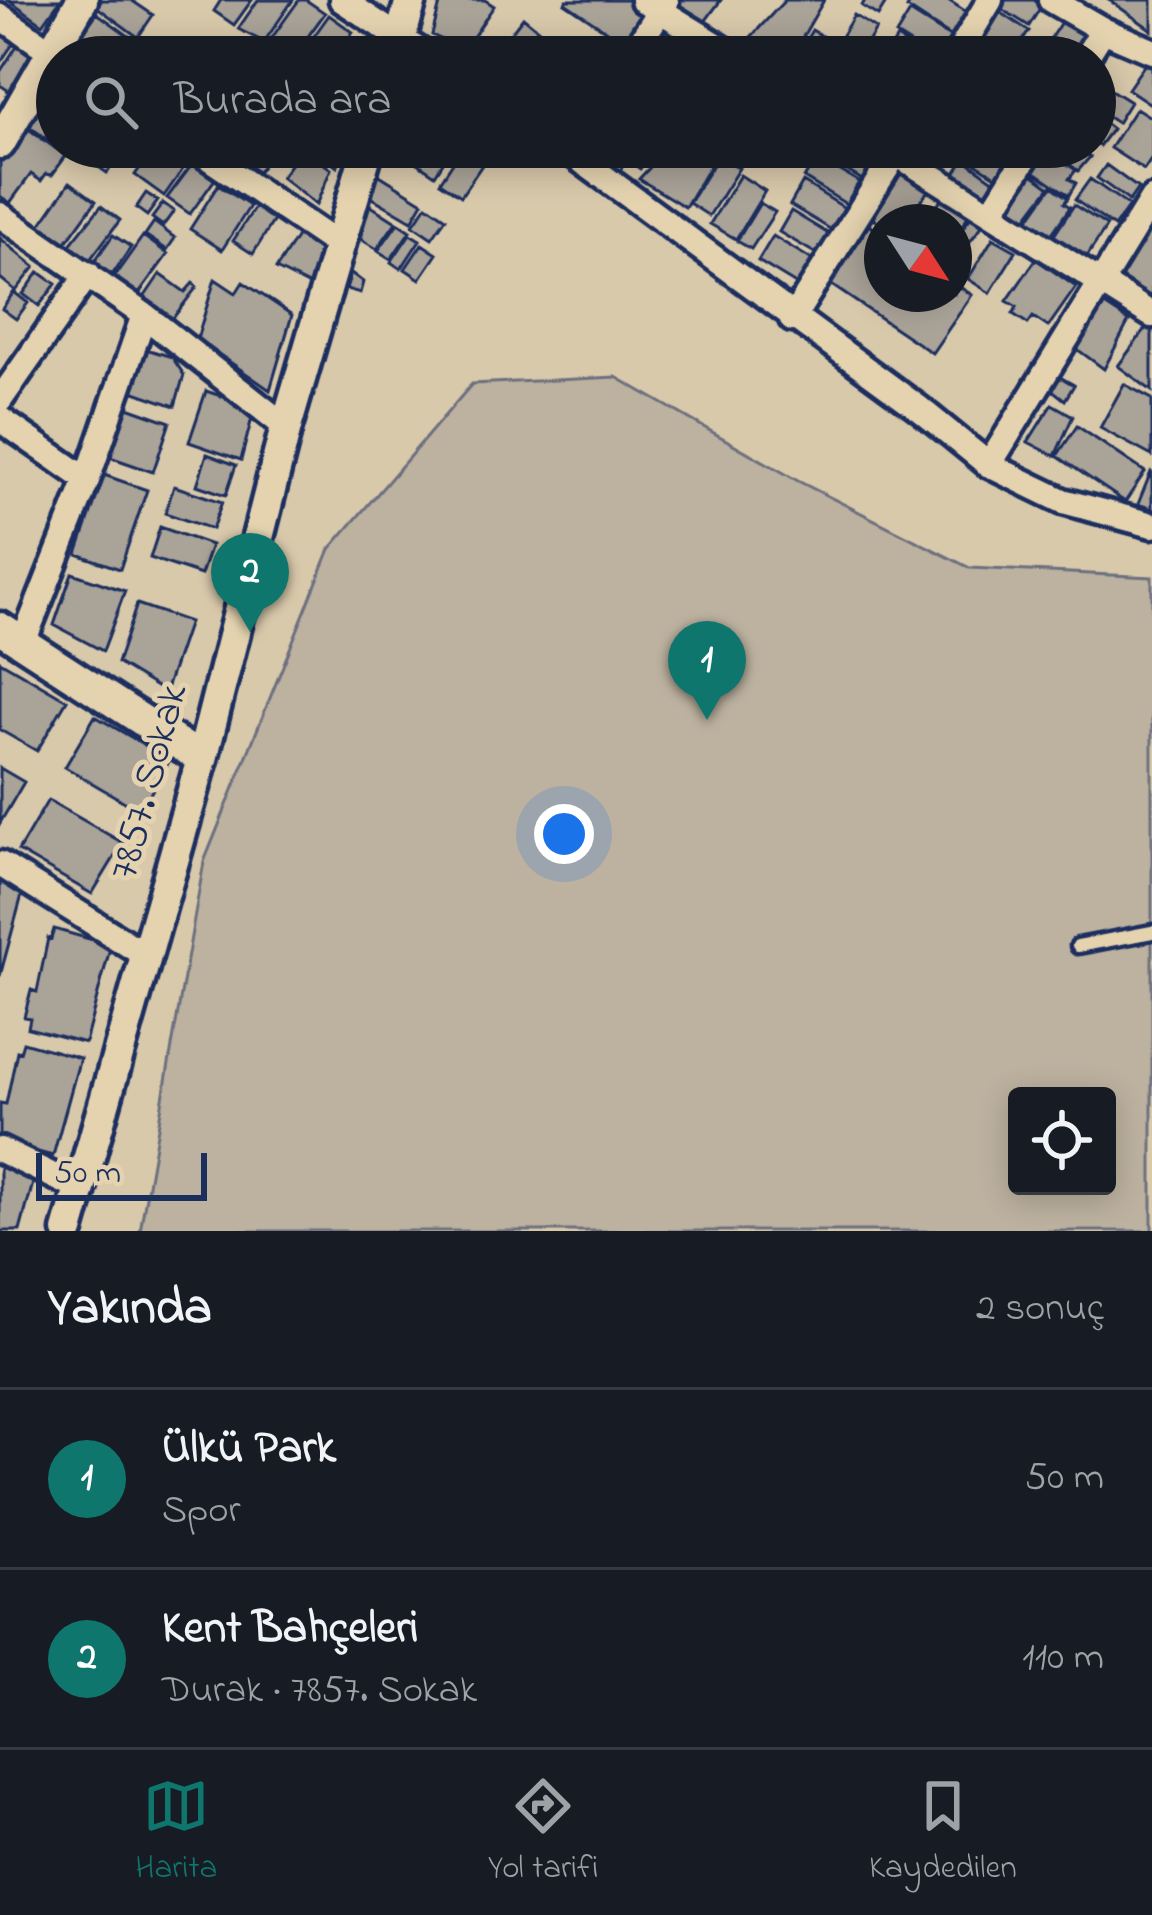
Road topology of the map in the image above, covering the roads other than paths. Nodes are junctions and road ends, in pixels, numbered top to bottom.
1 (82, 0) edge
2 (342, 0) edge
3 (411, 0) edge
4 (990, 0) edge
5 (1051, 0) edge
6 (656, 4) edge
7 (0, 16) edge
8 (1103, 30) junction
9 (65, 36) edge
10 (384, 36) edge
11 (401, 36) edge
12 (640, 36) edge
13 (704, 36) edge
14 (969, 36) edge
15 (1099, 36) edge
16 (36, 41) edge
17 (1152, 51) edge
18 (36, 86) edge
19 (0, 143) edge
20 (224, 168) edge
21 (362, 168) edge
22 (594, 168) edge
23 (883, 168) edge
24 (923, 168) edge
25 (1019, 168) edge
26 (1152, 199) edge
27 (992, 213) junction
28 (0, 215) edge
29 (339, 245) junction
30 (88, 274) junction
31 (1101, 283) junction
32 (144, 315) junction
33 (1152, 315) edge
34 (792, 319) junction
35 (0, 400) edge
36 (0, 419) edge
37 (286, 427) junction
38 (989, 465) junction
39 (87, 480) junction
40 (1152, 525) edge
41 (12, 634) edge
42 (202, 759) junction
43 (0, 864) edge
44 (1152, 932) edge
45 (1078, 946) dead end
46 (145, 955) junction
47 (0, 1150) edge
48 (79, 1188) junction
49 (68, 1231) edge

1 - 9 street
2 - 10 street
3 - 11 street
4 - 14 street
5 - 8 street
6 - 12 street
6 - 13 street
7 - 16 street
8 - 15 street
8 - 17 street
18 - 19 street
20 - 29 street
21 - 29 street, 7857. Sokak
22 - 34 street
23 - 34 street
24 - 27 street
25 - 27 street
26 - 31 street
27 - 31 street
28 - 30 street
29 - 37 street, 7857. Sokak
30 - 32 street
30 - 35 street
31 - 33 street
31 - 38 street
32 - 37 street
32 - 39 street
34 - 38 street
36 - 39 street
37 - 42 street, 7857. Sokak
38 - 40 street
39 - 41 street
41 - 42 street
42 - 46 street, 7857. Sokak
43 - 46 street
44 - 45 lane
46 - 48 street, 7857. Sokak
47 - 48 street
48 - 49 street, 7857. Sokak

